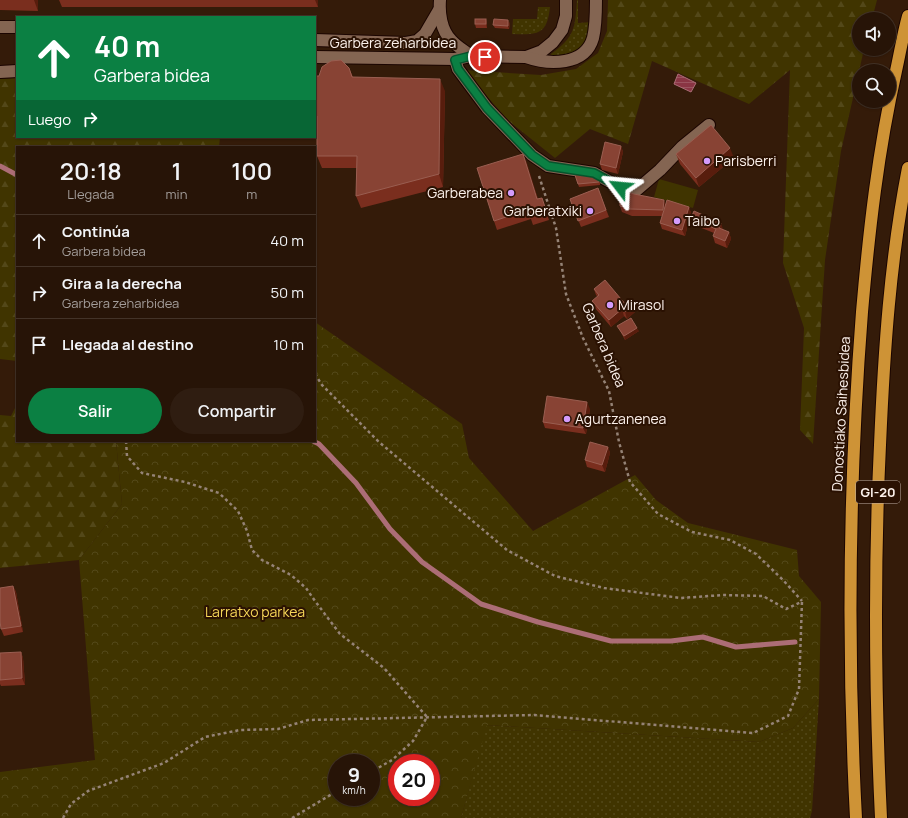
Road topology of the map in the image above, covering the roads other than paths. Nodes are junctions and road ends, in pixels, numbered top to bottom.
1 (566, 0) edge
2 (596, 0) edge
3 (440, 5) edge
4 (908, 16) edge
5 (0, 27) edge
6 (16, 27) edge
7 (316, 40) edge
8 (471, 56) junction
9 (316, 57) edge
10 (526, 57) junction
11 (455, 60) junction
12 (16, 71) edge
13 (0, 72) edge
14 (710, 125) edge
15 (908, 168) edge
16 (856, 818) edge
17 (881, 818) edge

1 - 10 street, Garbera zeharbidea
2 - 10 street
3 - 7 street
3 - 8 street, Garbera zeharbidea
4 - 16 highway, Donostiako Saihesbidea / GI-20
5 - 6 street
8 - 10 street, Garbera zeharbidea
8 - 11 street, Garbera zeharbidea
9 - 11 street, Garbera zeharbidea
11 - 14 street
12 - 13 street
15 - 17 highway, GI-20

